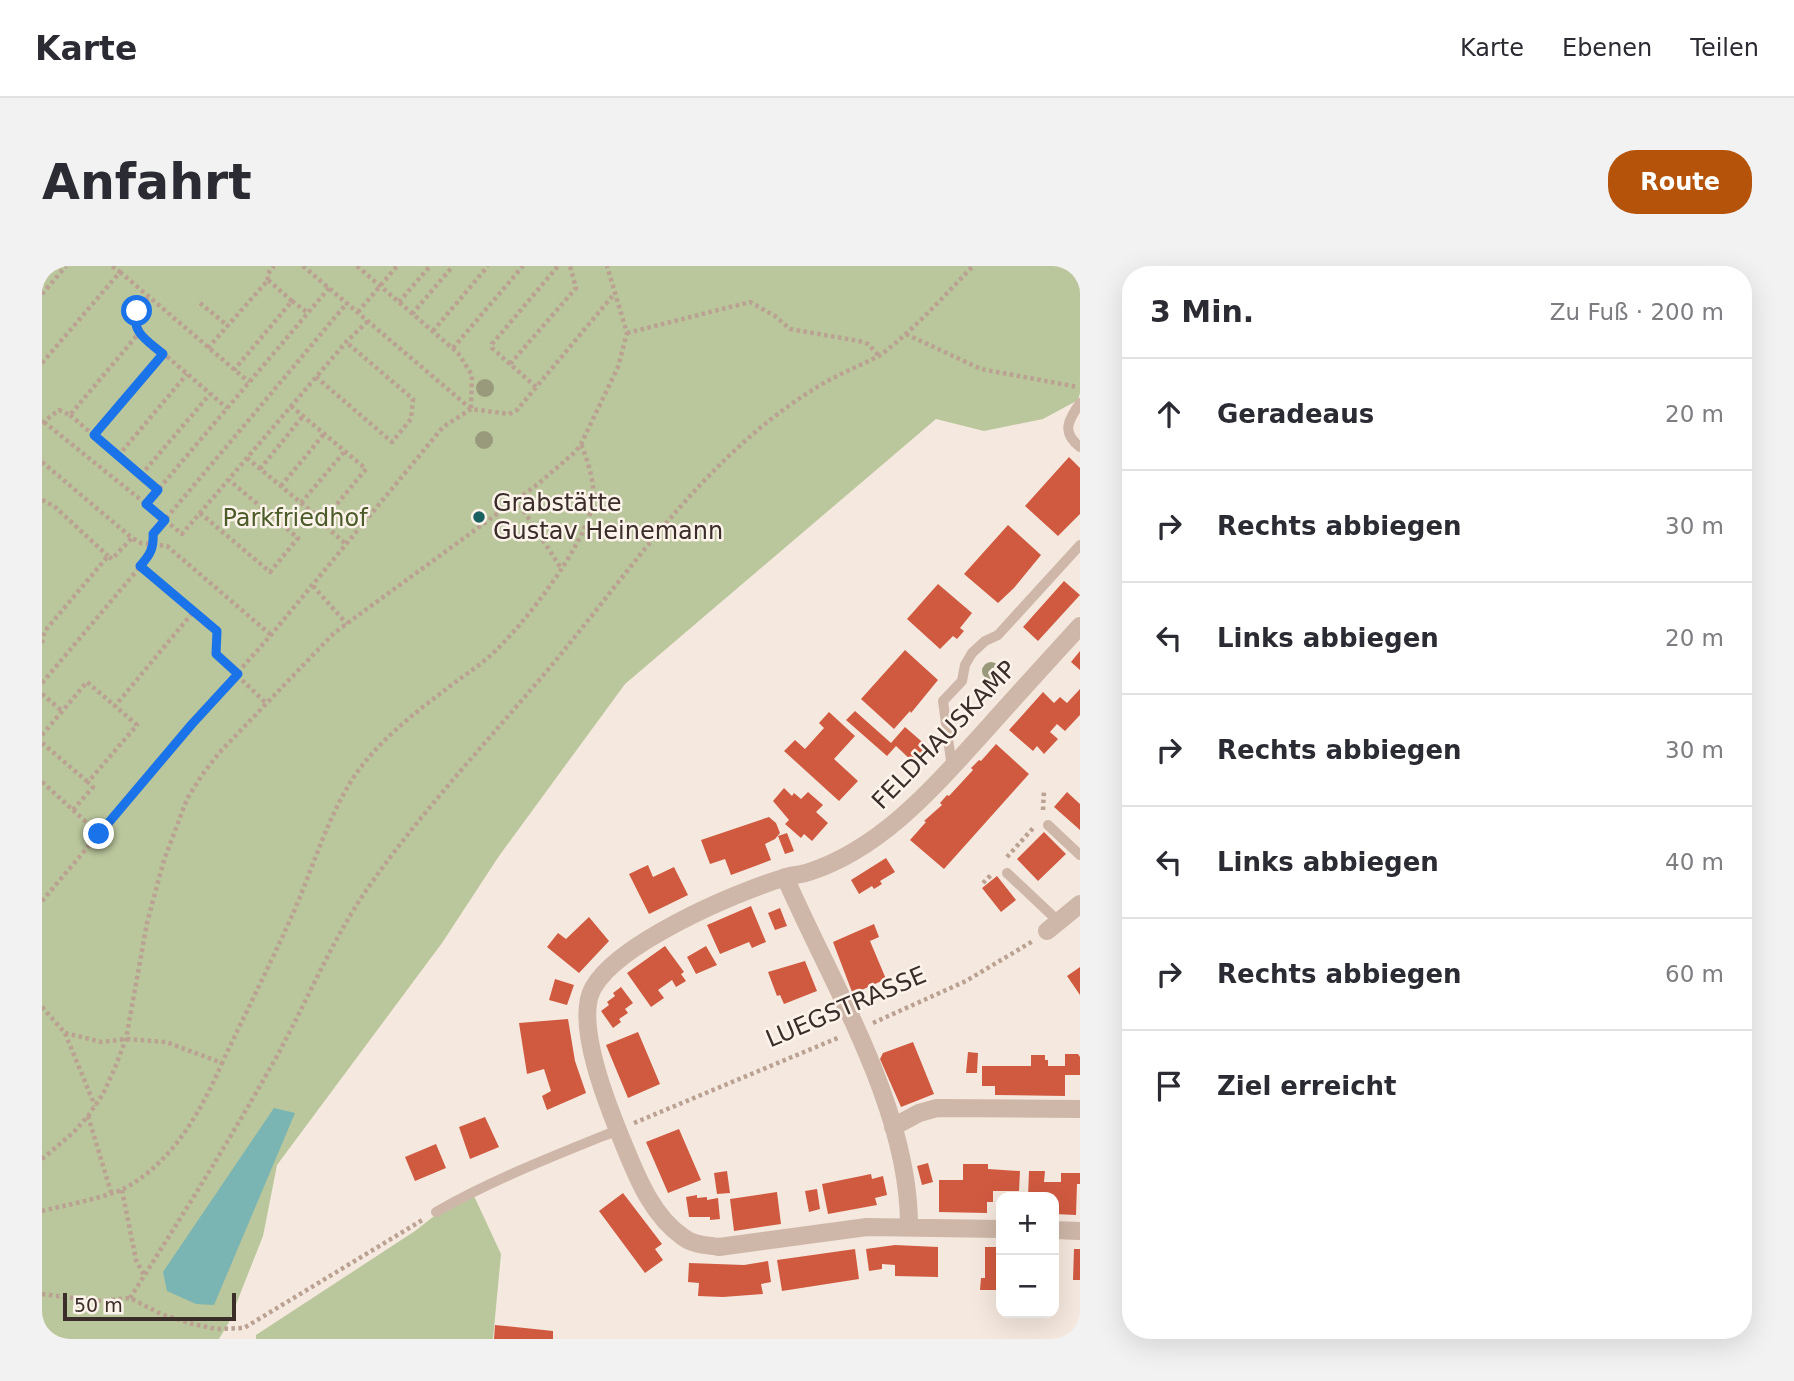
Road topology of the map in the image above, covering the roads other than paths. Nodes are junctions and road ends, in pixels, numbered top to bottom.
1 (1080, 404) edge
2 (1080, 447) edge
3 (1080, 545) edge
4 (1080, 626) edge
5 (952, 768) junction
6 (1048, 825) dead end
7 (1080, 855) edge
8 (1007, 873) dead end
9 (785, 877) junction
10 (1080, 904) edge
11 (1052, 926) joint
12 (1080, 1110) edge
13 (893, 1127) junction
14 (618, 1130) junction
15 (436, 1212) road end
16 (909, 1227) junction
17 (996, 1229) edge
18 (1059, 1230) edge
19 (1080, 1231) edge

1 - 2 lane
3 - 5 lane
4 - 5 street, FELDHAUSKAMP
5 - 9 street, FELDHAUSKAMP
6 - 7 lane
8 - 11 lane
9 - 13 street
9 - 14 street, FELDHAUSKAMP
10 - 11 street
12 - 13 street
13 - 16 street
14 - 15 lane
14 - 16 street, FELDHAUSKAMP
16 - 17 street, FELDHAUSKAMP
18 - 19 street

